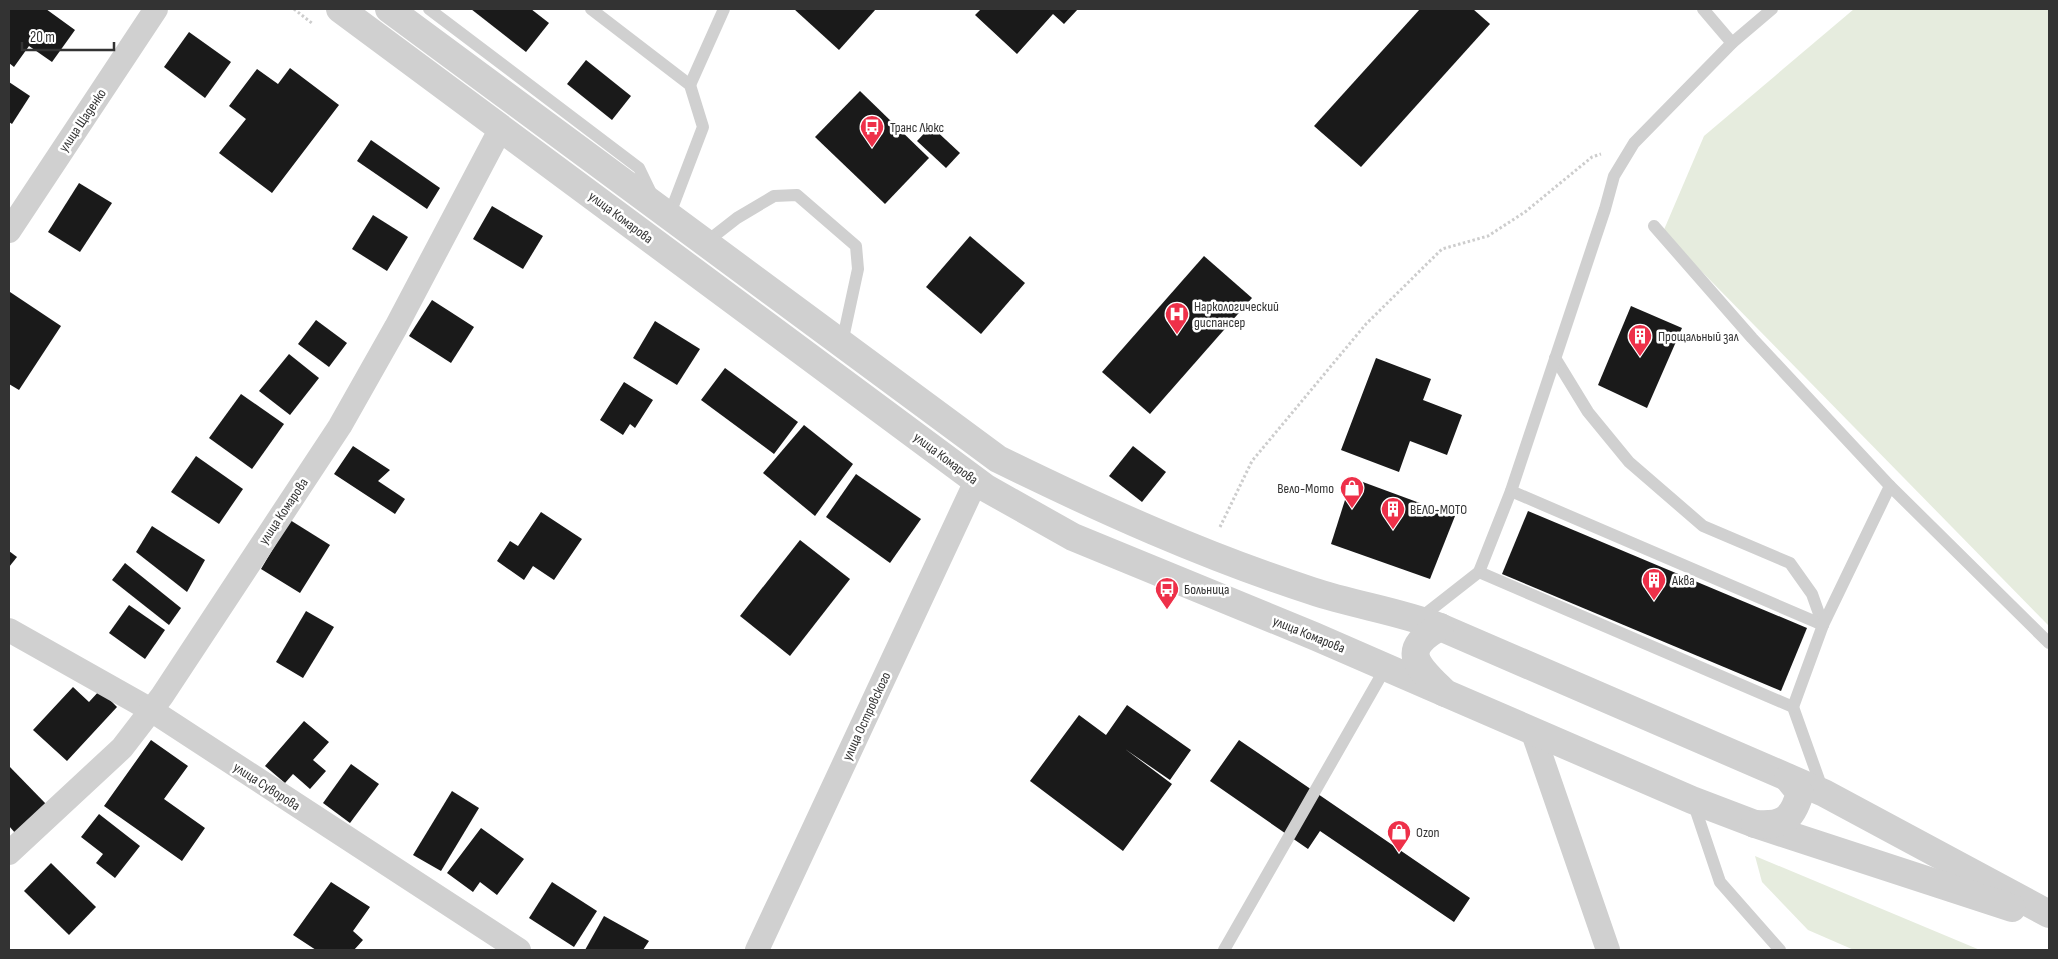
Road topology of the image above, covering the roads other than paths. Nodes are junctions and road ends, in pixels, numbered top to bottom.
1 (156, 9) edge
2 (340, 9) edge
3 (389, 9) edge
4 (429, 9) edge
5 (591, 9) edge
6 (724, 9) edge
7 (1703, 9) edge
8 (1772, 9) edge
9 (1732, 43) junction
10 (690, 85) junction
11 (502, 128) junction
12 (664, 212) junction
13 (1654, 226) dead end
14 (9, 231) edge
15 (705, 243) junction
16 (842, 343) junction
17 (1555, 358) junction
18 (976, 481) junction
19 (1890, 486) junction
20 (1511, 491) junction
21 (1479, 572) junction
22 (1429, 623) junction
23 (1823, 625) junction
24 (9, 630) edge
25 (2049, 643) edge
26 (1386, 667) junction
27 (1445, 693) junction
28 (1793, 707) junction
29 (151, 710) junction
30 (1532, 730) junction
31 (1788, 778) junction
32 (1824, 793) junction
33 (1692, 800) junction
34 (1754, 824) junction
35 (9, 853) edge
36 (2049, 914) edge
37 (2049, 920) edge
38 (519, 950) edge
39 (757, 950) edge
40 (1224, 950) edge
41 (1608, 950) edge
42 (1780, 950) edge

1 - 14 street, улица Щаденко
2 - 11 street, улица Комарова
3 - 12 street, улица Комарова
4 - 12 lane
5 - 10 lane
6 - 10 lane
7 - 9 lane
8 - 9 lane
9 - 17 lane
10 - 12 lane
11 - 18 street, улица Комарова
11 - 29 street, улица Комарова
12 - 15 street, улица Комарова
13 - 19 lane
15 - 16 street, улица Комарова
15 - 16 lane
16 - 22 street, улица Комарова
17 - 20 lane
17 - 23 lane
18 - 26 street, улица Комарова
18 - 39 street, улица Островского
19 - 23 lane
19 - 25 lane
20 - 21 lane
20 - 23 lane
21 - 22 lane
21 - 28 lane
22 - 27 street
22 - 31 street, улица Комарова
23 - 28 lane
24 - 29 street, улица Суворова
26 - 27 street, улица Комарова
26 - 40 lane
27 - 30 street, улица Комарова
28 - 32 lane
29 - 35 street, улица Комарова
29 - 38 street, улица Суворова
30 - 33 street, улица Комарова
30 - 41 street
31 - 32 street, улица Комарова
31 - 34 street
32 - 36 street, улица Комарова
33 - 34 street, улица Комарова
33 - 42 lane
34 - 37 street, улица Комарова

